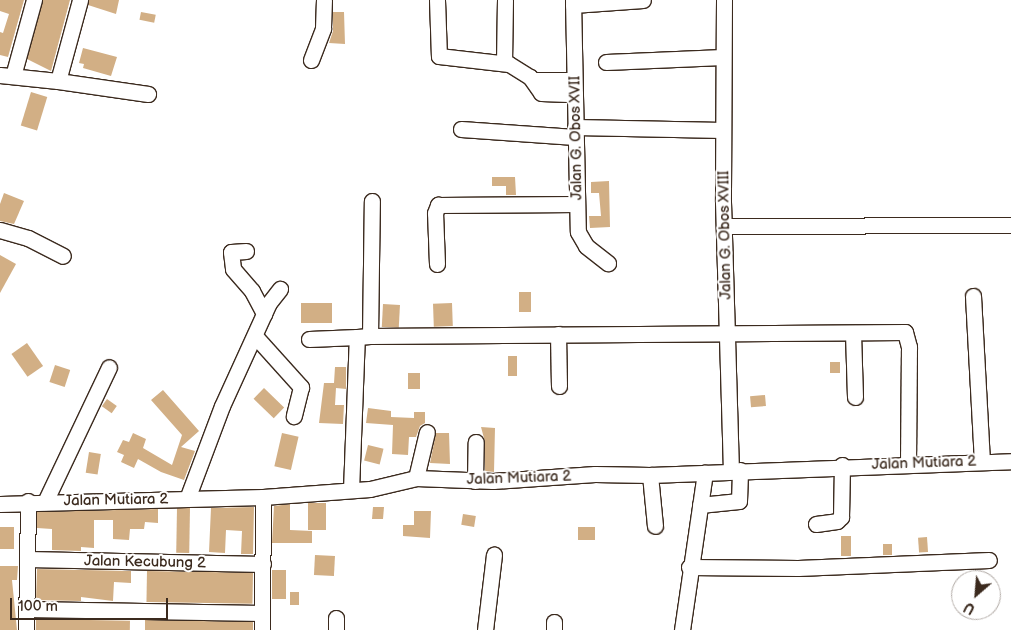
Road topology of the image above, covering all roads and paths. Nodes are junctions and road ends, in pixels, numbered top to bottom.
1 (34, 0) edge
2 (80, 0) edge
3 (324, 0) edge
4 (437, 0) edge
5 (504, 0) edge
6 (642, 0) edge
7 (724, 0) edge
8 (573, 2) edge
9 (723, 57) junction
10 (311, 60) dead end
11 (606, 62) dead end
12 (504, 63) junction
13 (6, 76) edge
14 (58, 81) junction
15 (574, 87) junction
16 (148, 94) dead end
17 (461, 130) dead end
18 (723, 130) junction
19 (575, 132) junction
20 (372, 201) dead end
21 (577, 204) junction
22 (1011, 225) edge
23 (724, 226) junction
24 (0, 230) edge
25 (246, 251) dead end
26 (63, 256) dead end
27 (608, 263) dead end
28 (437, 264) dead end
29 (280, 289) dead end
30 (973, 296) dead end
31 (264, 314) junction
32 (853, 333) junction
33 (558, 334) junction
34 (727, 334) junction
35 (255, 336) junction
36 (364, 336) junction
37 (309, 339) dead end
38 (109, 366) dead end
39 (559, 386) dead end
40 (854, 397) dead end
41 (294, 416) dead end
42 (427, 432) dead end
43 (476, 442) dead end
44 (1011, 461) edge
45 (982, 462) junction
46 (908, 463) junction
47 (842, 465) junction
48 (735, 470) junction
49 (705, 473) junction
50 (650, 475) junction
51 (416, 478) junction
52 (475, 481) junction
53 (351, 490) junction
54 (263, 497) junction
55 (187, 499) junction
56 (28, 501) junction
57 (46, 502) junction
58 (0, 504) edge
59 (700, 505) junction
60 (816, 524) dead end
61 (655, 526) dead end
62 (494, 554) dead end
63 (27, 559) junction
64 (990, 560) dead end
65 (262, 564) junction
66 (689, 567) junction
67 (26, 609) junction
68 (262, 613) junction
69 (26, 630) edge
70 (262, 630) edge
71 (486, 630) edge
72 (682, 630) edge

1 - 13 street
2 - 14 street
3 - 10 street
4 - 12 street
5 - 12 street
6 - 8 street
7 - 9 street, Jalan G. Obos XVIII
8 - 15 street, Jalan G. Obos XVII
9 - 11 street
9 - 18 street, Jalan G. Obos XVIII
12 - 15 street
13 - 14 street
14 - 16 street
15 - 19 street, Jalan G. Obos XVII
17 - 19 street
18 - 19 street
18 - 23 street, Jalan G. Obos XVIII
19 - 21 street, Jalan G. Obos XVII
20 - 36 street
21 - 27 street, Jalan G. Obos XVII
21 - 28 street
22 - 23 street
23 - 34 street, Jalan G. Obos XVIII
24 - 26 street
25 - 31 street
29 - 31 street
30 - 45 street
31 - 35 street
32 - 34 street
32 - 40 street
32 - 46 street
33 - 34 street
33 - 36 street
33 - 39 street
34 - 48 street, Jalan G. Obos XVIII
35 - 41 street
35 - 55 street
36 - 37 street
36 - 53 street
38 - 57 street
42 - 51 street
43 - 52 street
44 - 45 street, Jalan Mutiara 2
45 - 46 street, Jalan Mutiara 2
46 - 47 street, Jalan Mutiara 2
47 - 48 street, Jalan Mutiara 2
47 - 60 street
48 - 49 street, Jalan Mutiara 2
48 - 59 street, Jalan G. Obos XVIII
49 - 50 street, Jalan Mutiara 2
49 - 59 street
50 - 52 street, Jalan Mutiara 2
50 - 61 street
51 - 52 street, Jalan Mutiara 2
51 - 53 street, Jalan Mutiara 2
53 - 54 street, Jalan Mutiara 2
54 - 55 street, Jalan Mutiara 2
54 - 65 street
55 - 57 street, Jalan Mutiara 2
56 - 57 street, Jalan Mutiara 2
56 - 58 street, Jalan Mutiara 2
56 - 63 street
59 - 66 street
62 - 71 street
63 - 65 street, Jalan Kecubung 2
63 - 67 street
64 - 66 street
65 - 68 street
66 - 72 street
67 - 68 street
67 - 69 street
68 - 70 street

